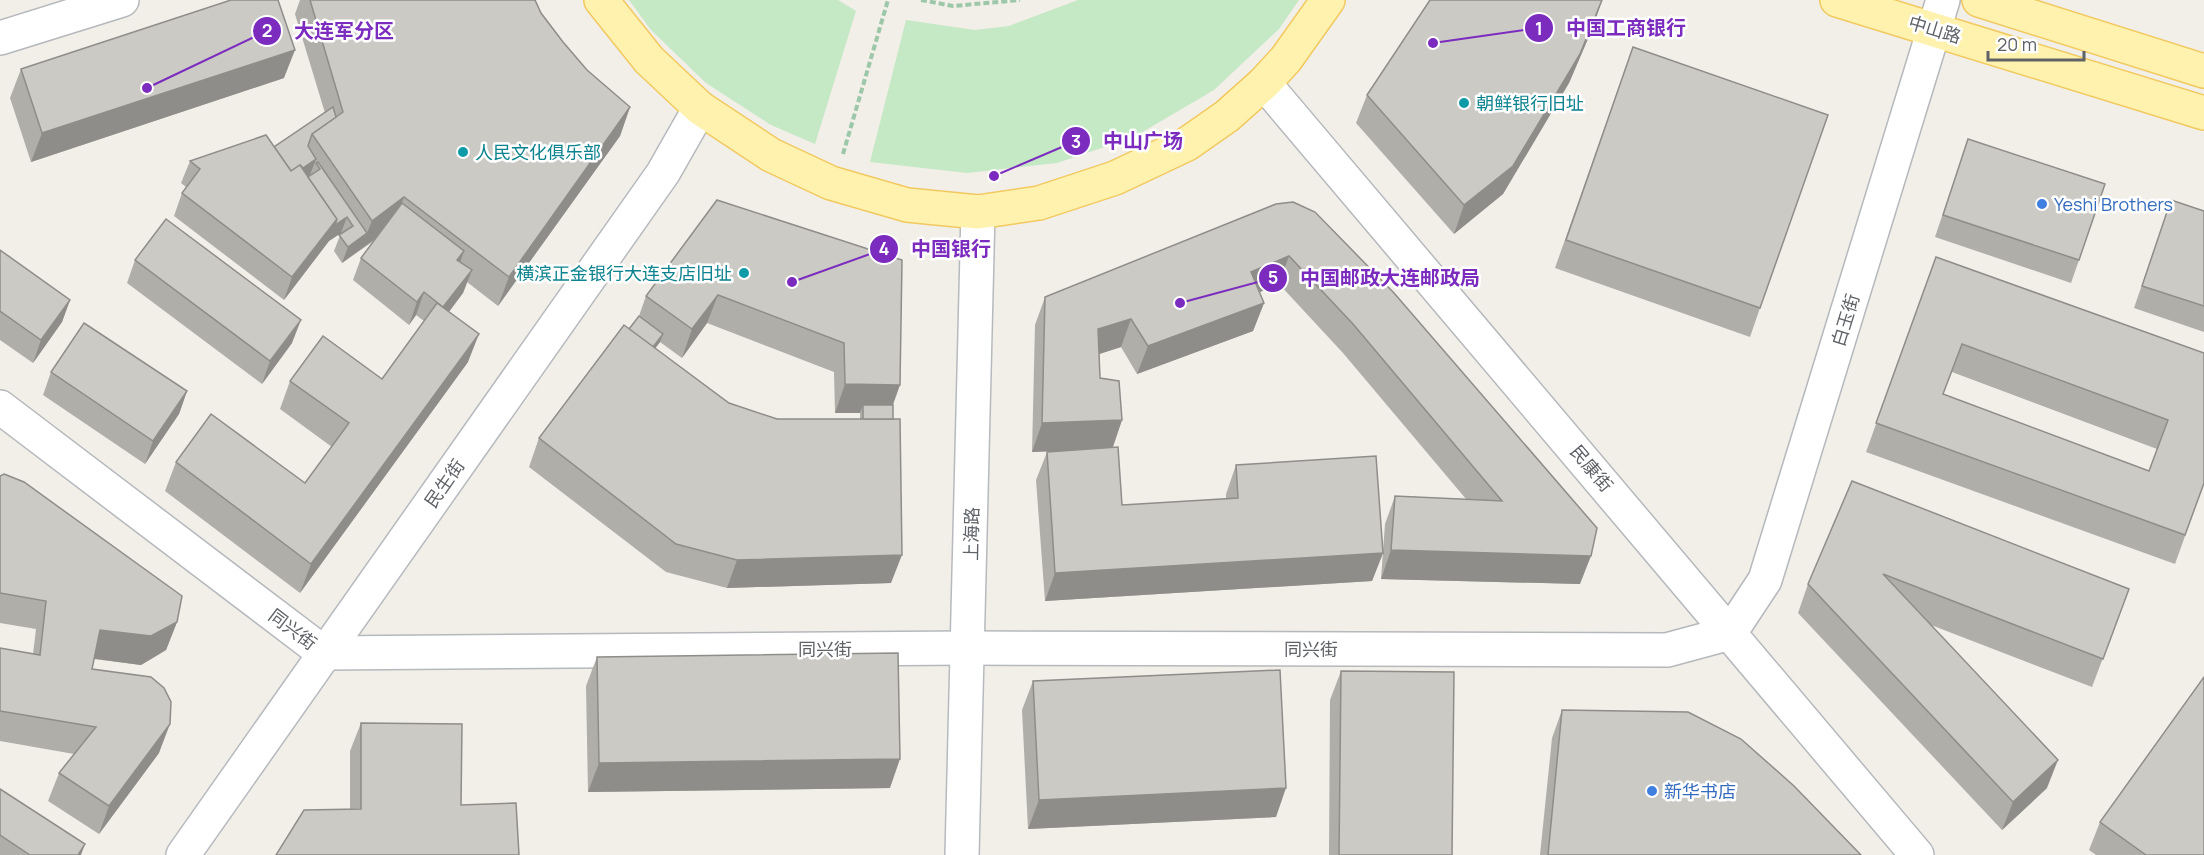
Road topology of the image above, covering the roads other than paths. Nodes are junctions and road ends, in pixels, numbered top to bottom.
1 (122, 0) edge
2 (601, 0) edge
3 (1328, 0) edge
4 (1837, 0) edge
5 (1979, 0) edge
6 (1939, 15) edge
7 (0, 38) edge
8 (2204, 71) edge
9 (1264, 83) junction
10 (700, 108) junction
11 (2204, 113) edge
12 (978, 212) junction
13 (0, 407) edge
14 (1730, 633) junction
15 (968, 648) junction
16 (324, 653) junction
17 (183, 855) edge
18 (962, 855) edge
19 (1917, 855) edge

1 - 7 street
2 - 10 main road
3 - 9 main road
4 - 6 main road, 中山路
5 - 8 main road
6 - 11 main road, 中山路
6 - 14 street, 白玉街
9 - 12 main road
9 - 14 street, 民康街
10 - 12 main road
10 - 16 street, 民生街
12 - 15 street, 上海路
13 - 16 street, 同兴街
14 - 15 street, 同兴街
14 - 19 street, 民康街
15 - 16 street, 同兴街
15 - 18 street, 上海路
16 - 17 street, 民生街

